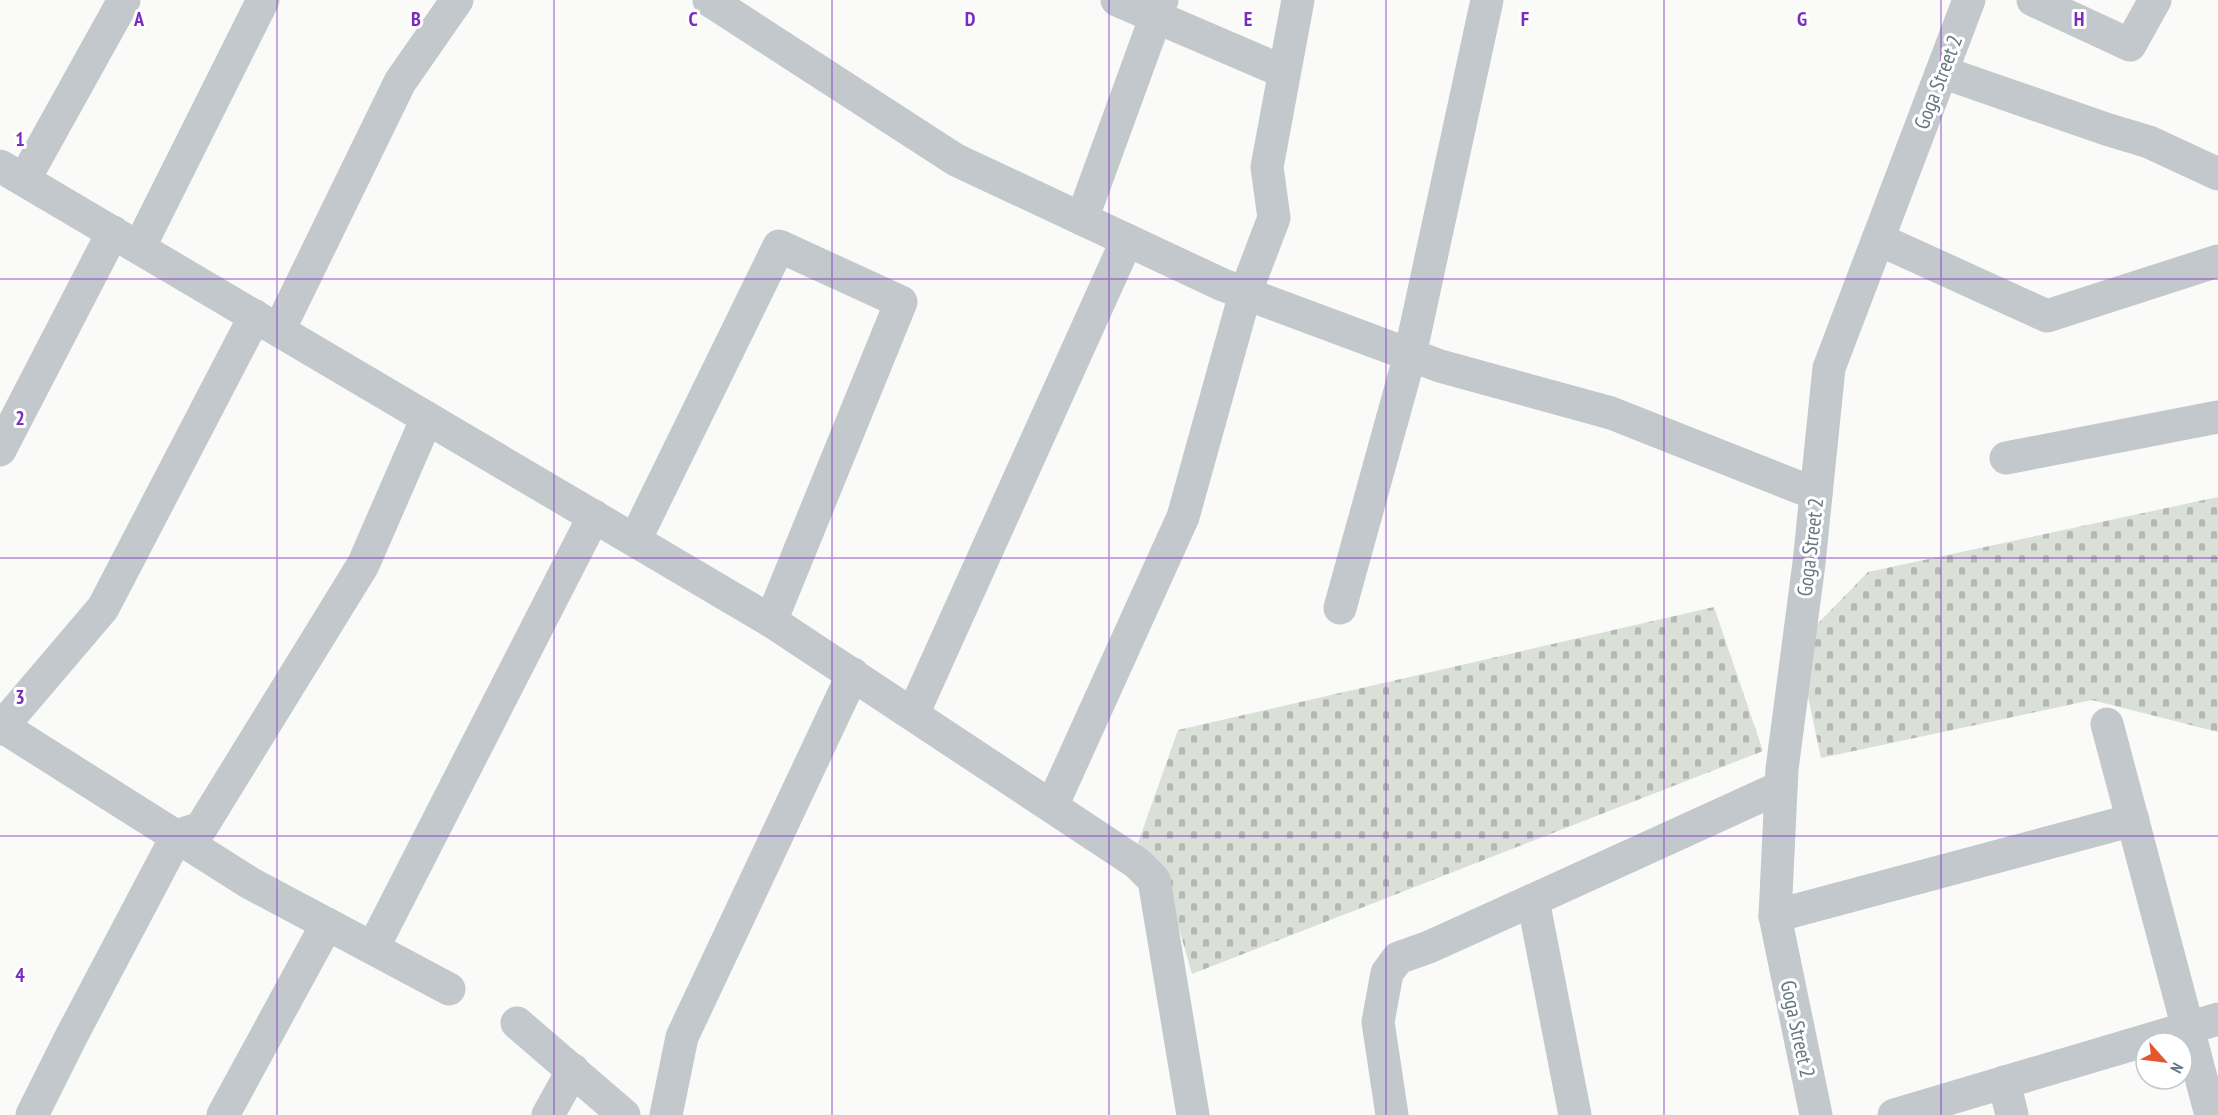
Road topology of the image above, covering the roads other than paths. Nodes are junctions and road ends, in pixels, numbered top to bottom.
1 (124, 0) edge
2 (263, 0) edge
3 (458, 0) edge
4 (709, 0) edge
5 (1117, 0) edge
6 (1298, 0) edge
7 (1486, 0) edge
8 (1970, 0) edge
9 (2033, 0) edge
10 (2155, 0) edge
11 (1159, 8) edge
12 (1284, 72) junction
13 (1942, 72) junction
14 (2218, 174) edge
15 (8, 175) edge
16 (1082, 219) junction
17 (1878, 239) junction
18 (126, 240) junction
19 (1127, 240) junction
20 (2218, 261) edge
21 (1245, 294) junction
22 (267, 323) junction
23 (1410, 355) junction
24 (2218, 417) edge
25 (427, 418) junction
26 (0, 450) edge
27 (2006, 458) dead end
28 (1816, 494) junction
29 (594, 516) junction
30 (635, 540) junction
31 (1340, 608) dead end
32 (771, 621) junction
33 (853, 674) junction
34 (913, 714) junction
35 (2107, 724) dead end
36 (1, 726) edge
37 (1781, 787) junction
38 (1052, 806) junction
39 (2133, 820) junction
40 (177, 836) junction
41 (1533, 900) junction
42 (1775, 916) junction
43 (327, 924) junction
44 (373, 948) junction
45 (449, 989) dead end
46 (517, 1023) dead end
47 (2203, 1023) edge
48 (573, 1070) junction
49 (2004, 1082) junction
50 (32, 1115) edge
51 (223, 1115) edge
52 (548, 1115) edge
53 (624, 1115) edge
54 (666, 1115) edge
55 (1193, 1115) edge
56 (1392, 1115) edge
57 (1575, 1115) edge
58 (1816, 1115) edge
59 (1894, 1115) edge
60 (2012, 1115) edge
61 (2211, 1115) edge

1 - 15 street
2 - 18 street
3 - 22 street
4 - 16 street
5 - 11 street
6 - 12 street
7 - 23 street
8 - 13 street, Goga Street 2
9 - 10 street
11 - 12 street
11 - 16 street
12 - 21 street
13 - 14 street
13 - 17 street, Goga Street 2
15 - 18 street
16 - 19 street
17 - 20 street
17 - 28 street, Goga Street 2
18 - 22 street
18 - 26 street
19 - 21 street
19 - 34 street
21 - 23 street
21 - 38 street
22 - 25 street
22 - 36 street
23 - 28 street
23 - 31 street
24 - 27 street
25 - 29 street
25 - 40 street
28 - 37 street, Goga Street 2
29 - 30 street
29 - 44 street
30 - 32 street
30 - 32 street
32 - 33 street
33 - 34 street
33 - 54 street
34 - 38 street
35 - 39 street
36 - 40 street
37 - 41 street
37 - 42 street, Goga Street 2
38 - 55 street
39 - 42 street
39 - 47 street
40 - 43 street
40 - 50 street
41 - 56 street
41 - 57 street
42 - 58 street, Goga Street 2
43 - 44 street
43 - 51 street
44 - 45 street
46 - 48 street
47 - 49 street
47 - 61 street
48 - 52 street
48 - 53 street
49 - 59 street
49 - 60 street

